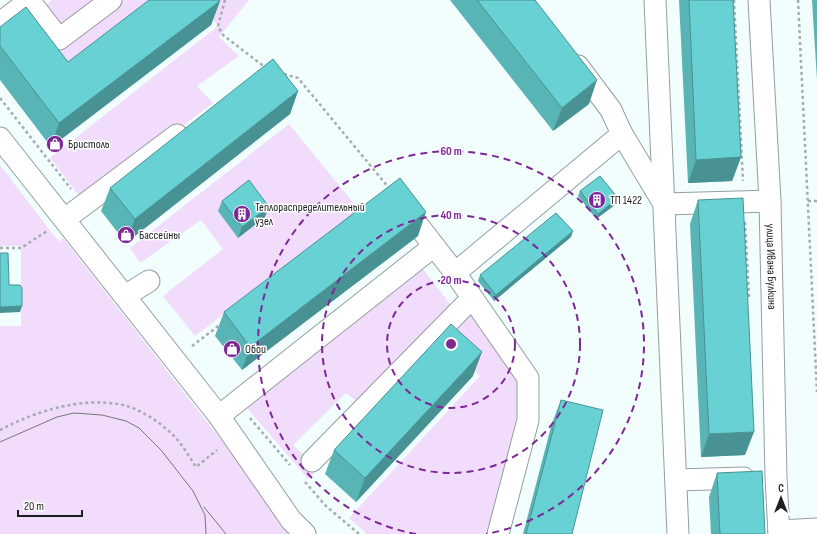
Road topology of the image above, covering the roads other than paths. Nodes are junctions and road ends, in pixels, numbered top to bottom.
1 (29, 0) edge
2 (111, 0) edge
3 (655, 0) edge
4 (759, 0) edge
5 (0, 23) edge
6 (565, 49) edge
7 (192, 124) edge
8 (622, 134) junction
9 (0, 138) edge
10 (391, 190) edge
11 (770, 201) junction
12 (664, 204) junction
13 (65, 219) junction
14 (434, 246) junction
15 (455, 273) junction
16 (149, 281) dead end
17 (125, 296) junction
18 (472, 298) junction
19 (219, 416) junction
20 (312, 461) dead end
21 (776, 477) junction
22 (677, 480) junction
23 (817, 530) edge
24 (779, 532) edge
25 (305, 534) edge
26 (498, 534) edge
27 (678, 534) edge

1 - 2 street
1 - 5 street
3 - 12 street
4 - 11 street, улица Ивана Булкина
6 - 8 street
7 - 13 street
8 - 12 street
8 - 15 street
9 - 13 street
10 - 14 street
11 - 12 street
11 - 21 street, улица Ивана Булкина
12 - 22 street
13 - 17 street
14 - 15 street
14 - 19 street
15 - 18 street
16 - 17 street
17 - 19 street
18 - 20 street
18 - 26 street
19 - 25 street
21 - 22 street
21 - 24 street, улица Ивана Булкина
22 - 27 street
23 - 24 street

